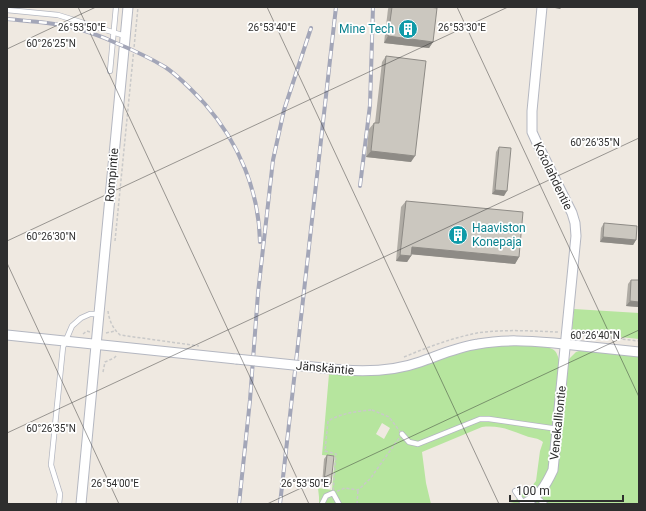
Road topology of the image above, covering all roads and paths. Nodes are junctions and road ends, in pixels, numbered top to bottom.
1 (116, 7) edge
2 (128, 7) edge
3 (138, 7) edge
4 (542, 7) edge
5 (7, 10) edge
6 (113, 31) junction
7 (125, 36) junction
8 (110, 71) dead end
9 (114, 246) dead end
10 (108, 310) dead end
11 (98, 314) junction
12 (7, 335) edge
13 (120, 335) junction
14 (65, 341) junction
15 (96, 344) junction
16 (565, 344) junction
17 (119, 346) junction
18 (201, 347) dead end
19 (639, 352) edge
20 (102, 373) dead end
21 (558, 429) junction
22 (402, 434) junction
23 (358, 490) junction
24 (515, 491) dead end
25 (333, 493) junction
26 (536, 497) junction
27 (59, 504) edge
28 (80, 504) edge
29 (322, 504) edge
30 (339, 504) edge
31 (357, 504) edge
32 (524, 504) edge
33 (545, 504) edge

1 - 6 lane
2 - 7 street, Rompintie
3 - 9 path
4 - 16 street, Kotolahdentie
5 - 6 lane
6 - 7 lane
6 - 8 lane
7 - 11 street, Rompintie
10 - 13 path
11 - 14 lane
11 - 15 street, Rompintie
12 - 14 street, Jänskäntie
13 - 17 path
13 - 18 path
14 - 15 street, Jänskäntie
14 - 27 lane
15 - 17 street, Jänskäntie
15 - 28 street, Rompintie
16 - 17 street, Jänskäntie, bridge
16 - 19 street, Jänskäntie
16 - 21 street, Venekalliontie
17 - 20 path
21 - 22 lane
21 - 26 street, Venekalliontie
22 - 23 path
22 - 25 path
23 - 25 path
23 - 31 path
24 - 32 lane
25 - 29 lane
25 - 30 lane
26 - 32 street, Venekalliontie
26 - 33 lane

